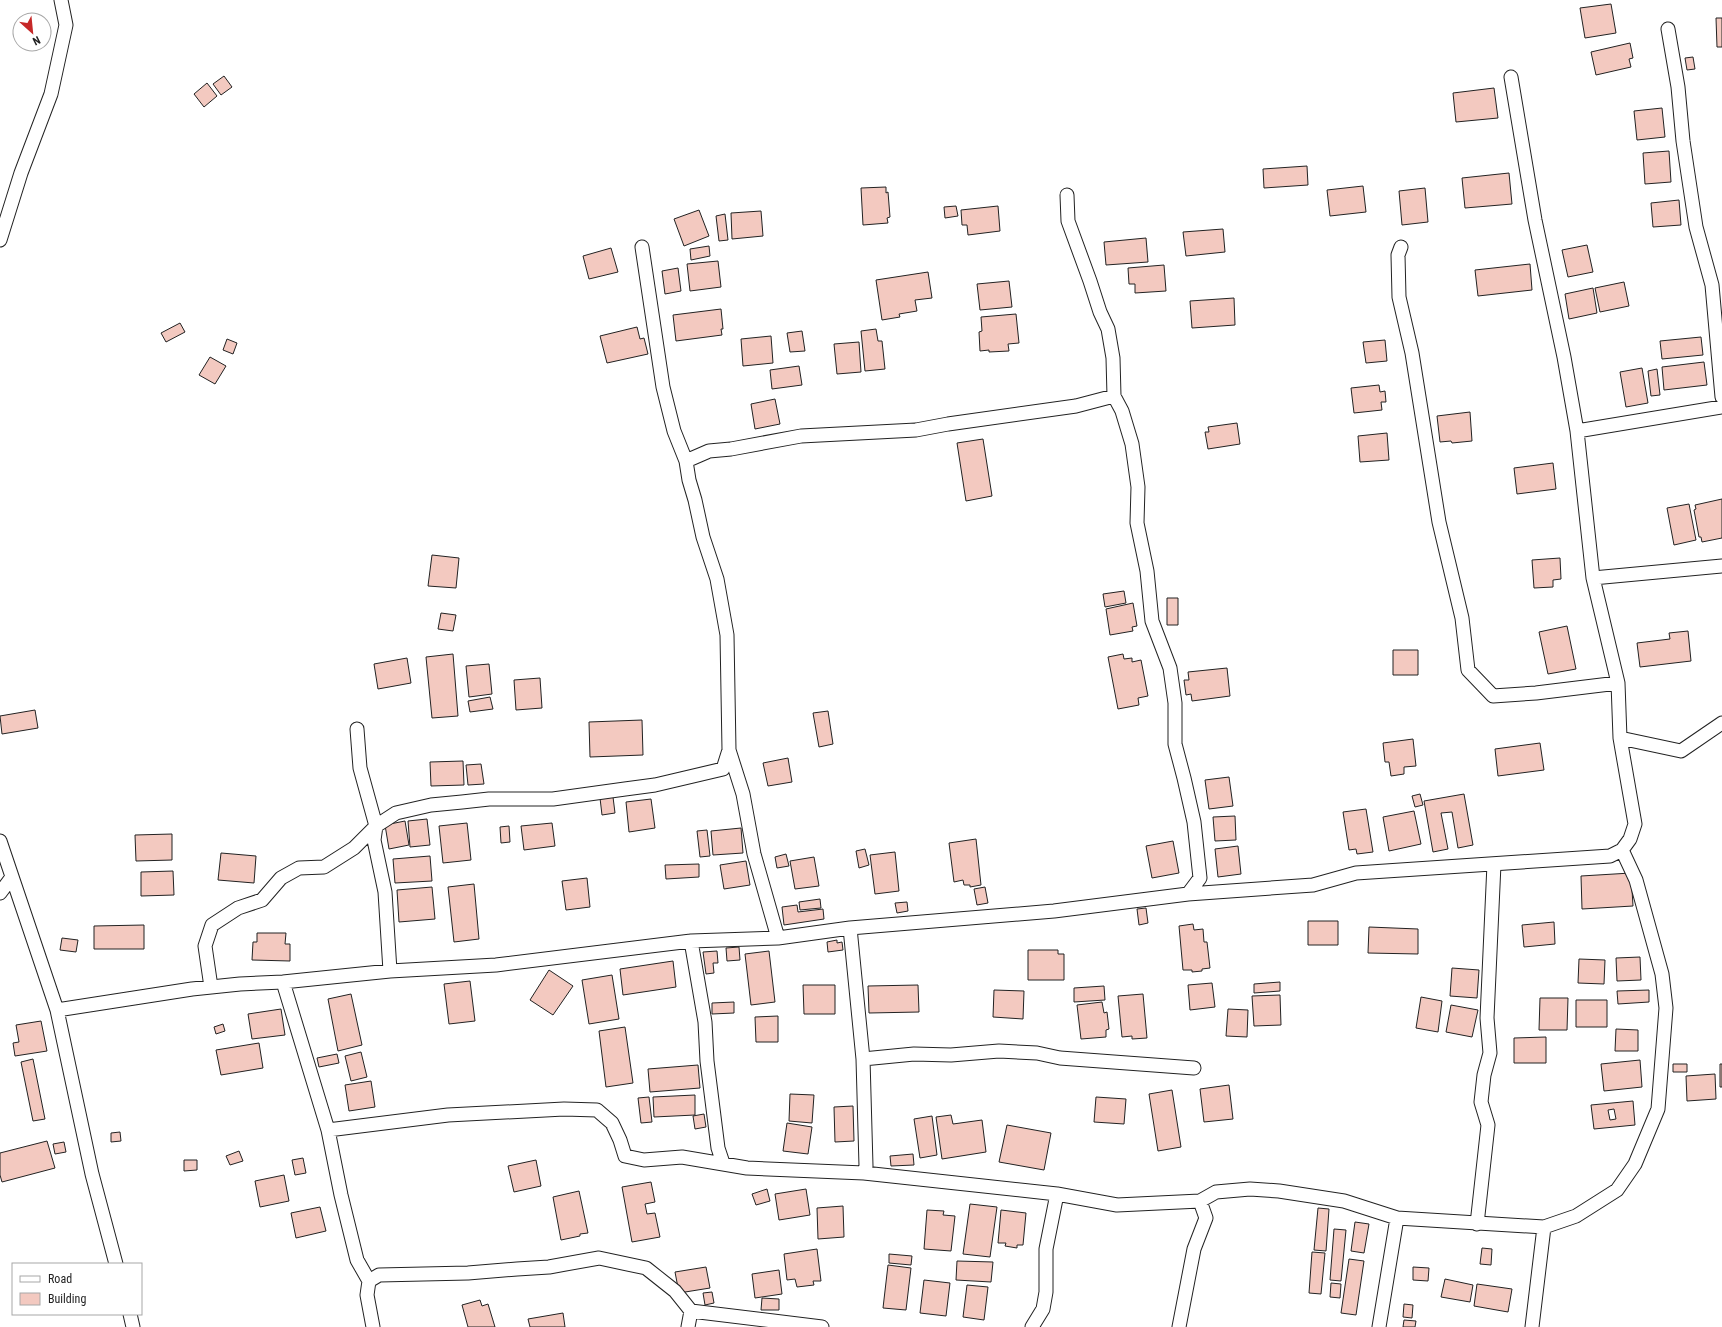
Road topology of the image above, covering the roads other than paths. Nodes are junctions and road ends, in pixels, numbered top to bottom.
1 (60, 0) edge
2 (1668, 29) dead end
3 (1511, 77) dead end
4 (1067, 195) dead end
5 (0, 240) edge
6 (642, 247) dead end
7 (1401, 247) dead end
8 (1114, 396) junction
9 (1722, 397) edge
10 (1722, 407) edge
11 (1577, 431) junction
12 (686, 461) junction
13 (1722, 566) edge
14 (1592, 578) junction
15 (1618, 683) junction
16 (1722, 723) edge
17 (357, 729) dead end
18 (1620, 738) junction
19 (729, 750) junction
20 (376, 826) junction
21 (0, 841) edge
22 (1622, 850) junction
23 (1494, 864) junction
24 (12, 877) junction
25 (0, 893) edge
26 (1188, 894) junction
27 (850, 928) junction
28 (778, 938) junction
29 (691, 941) junction
30 (390, 971) junction
31 (283, 982) junction
32 (211, 987) junction
33 (57, 1010) junction
34 (863, 1059) junction
35 (1194, 1068) dead end
36 (328, 1130) junction
37 (724, 1163) junction
38 (864, 1173) junction
39 (1057, 1194) junction
40 (1200, 1201) junction
41 (1397, 1218) junction
42 (1477, 1224) junction
43 (1544, 1227) junction
44 (116, 1263) edge
45 (369, 1281) junction
46 (691, 1311) junction
47 (130, 1315) edge
48 (133, 1327) edge
49 (373, 1327) edge
50 (688, 1327) edge
51 (822, 1327) edge
52 (1032, 1327) edge
53 (1179, 1327) edge
54 (1379, 1327) edge
55 (1532, 1327) edge

1 - 5 street
2 - 9 street
3 - 11 street
4 - 8 street
6 - 12 street
7 - 15 street
8 - 12 street
8 - 26 street
10 - 11 street
11 - 14 street
12 - 19 street
13 - 14 street
14 - 15 street
15 - 18 street
16 - 18 street
17 - 20 street
18 - 22 street
19 - 20 street
19 - 28 street
20 - 30 street
20 - 32 street
21 - 24 street
22 - 23 street
22 - 43 street
23 - 26 street
23 - 42 street
24 - 25 street
24 - 33 street
26 - 27 street
27 - 28 street
27 - 34 street
28 - 29 street
29 - 30 street
29 - 37 street
30 - 31 street
31 - 32 street
31 - 36 street
32 - 33 street
33 - 44 street
34 - 35 street
34 - 38 street
36 - 37 street
36 - 45 street
37 - 38 street
38 - 39 street
39 - 40 street
39 - 52 street
40 - 41 street
40 - 53 street
41 - 42 street
41 - 54 street
42 - 43 street
43 - 55 street
45 - 46 street
45 - 49 street
46 - 50 street
46 - 51 street
47 - 48 street

